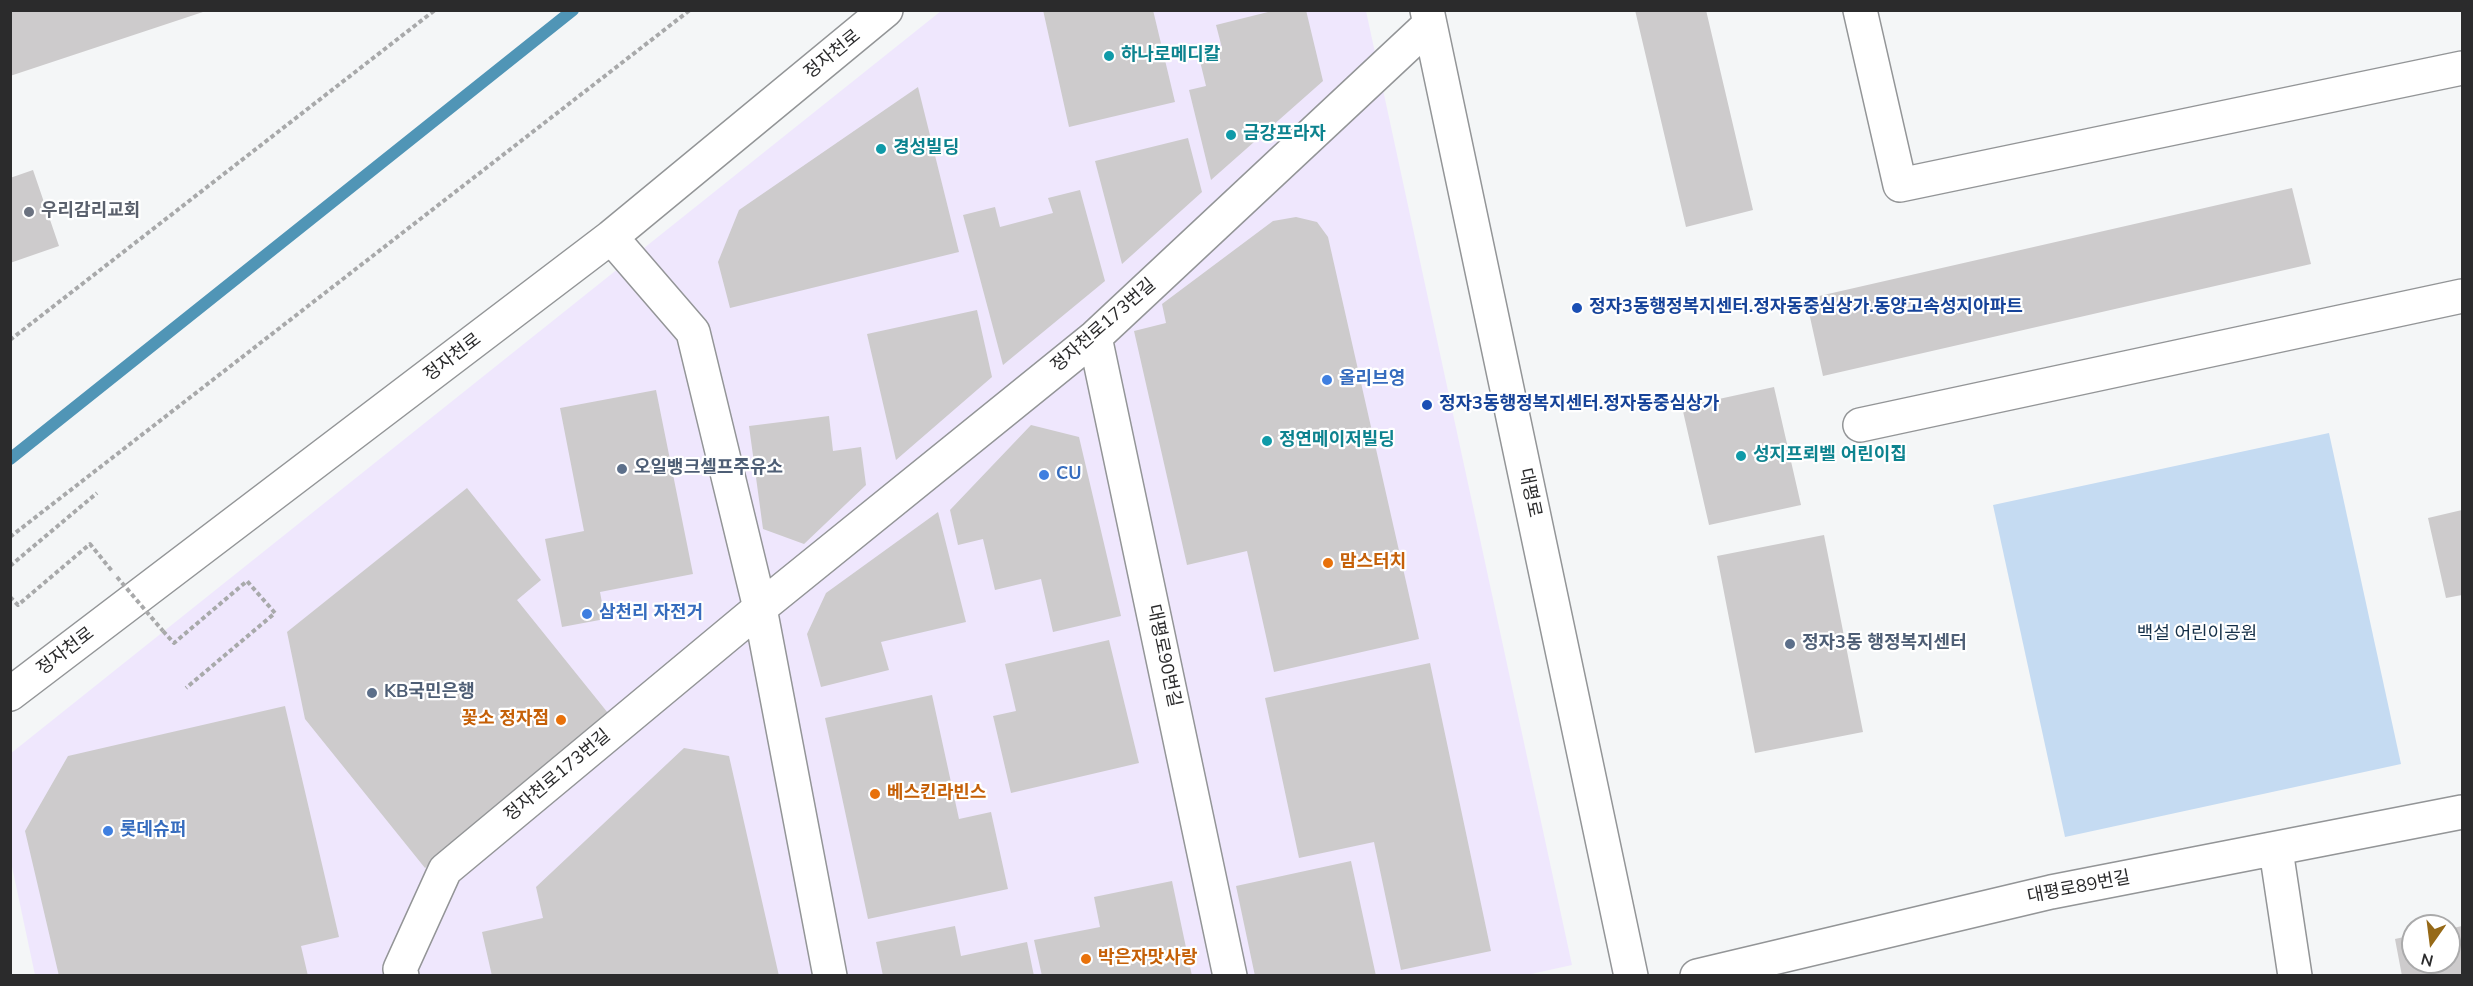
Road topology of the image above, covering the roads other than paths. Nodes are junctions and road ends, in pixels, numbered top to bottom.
1 (886, 10) edge
2 (1860, 10) edge
3 (1428, 17) edge
4 (2463, 68) edge
5 (611, 237) junction
6 (2463, 296) edge
7 (1095, 337) junction
8 (1860, 425) dead end
9 (760, 608) junction
10 (10, 694) edge
11 (2463, 812) edge
12 (2276, 850) junction
13 (402, 975) edge
14 (830, 975) edge
15 (1230, 975) edge
16 (1631, 975) edge
17 (1697, 975) edge
18 (2295, 975) edge

1 - 5 street, 정자천로
2 - 4 street
3 - 7 street, 정자천로173번길
3 - 16 street, 대평로
5 - 9 street
5 - 10 street, 정자천로
6 - 8 street
7 - 9 street, 정자천로173번길
7 - 15 street, 대평로90번길
9 - 13 street, 정자천로173번길
9 - 14 street
11 - 12 street, 대평로89번길
12 - 17 street, 대평로89번길
12 - 18 street

